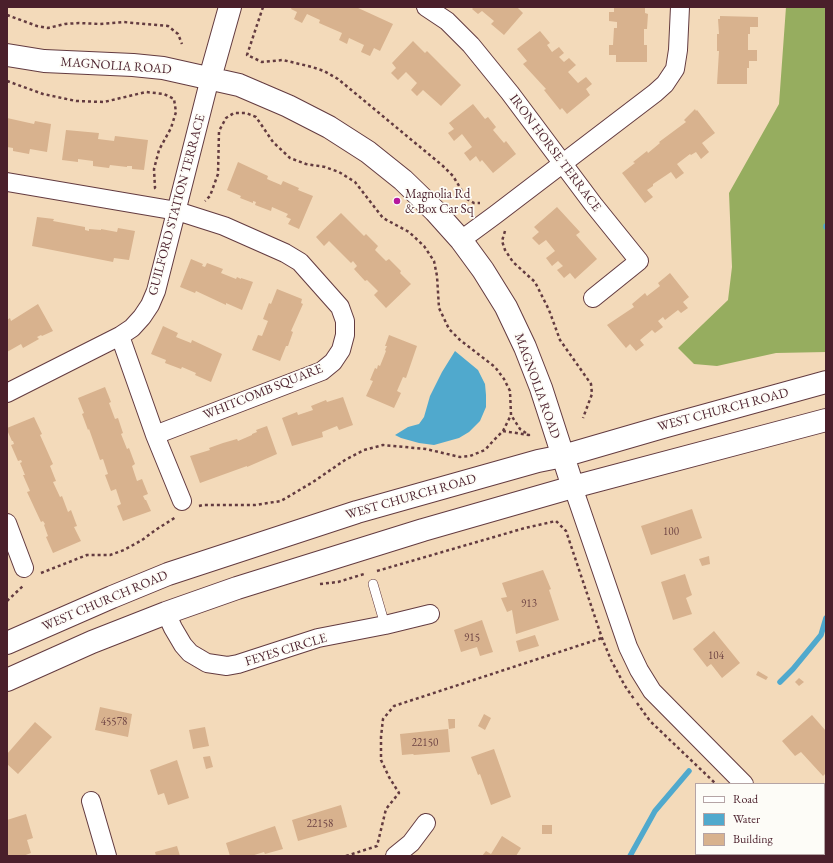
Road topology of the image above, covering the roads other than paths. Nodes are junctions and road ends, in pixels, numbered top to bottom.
1 (230, 7) edge
2 (426, 7) edge
3 (680, 7) edge
4 (7, 55) edge
5 (210, 78) junction
6 (563, 164) junction
7 (7, 182) edge
8 (179, 203) junction
9 (460, 240) junction
10 (593, 298) dead end
11 (120, 336) junction
12 (826, 382) edge
13 (7, 393) edge
14 (826, 420) edge
15 (155, 435) junction
16 (563, 456) junction
17 (572, 487) junction
18 (186, 508) road end
19 (7, 524) edge
20 (28, 576) road end
21 (373, 584) dead end
22 (166, 613) junction
23 (430, 614) dead end
24 (385, 625) junction
25 (7, 643) edge
26 (7, 680) edge
27 (743, 783) edge
28 (91, 801) dead end
29 (426, 823) dead end
30 (107, 856) edge
31 (395, 856) edge

1 - 5 main road
2 - 6 street, IRON HORSE TERRACE
3 - 6 street
4 - 5 main road, MAGNOLIA ROAD
5 - 8 street, GUILFORD STATION TERRACE
5 - 9 main road, MAGNOLIA ROAD
6 - 9 street
6 - 10 street, IRON HORSE TERRACE
7 - 8 street, WHITCOMB SQUARE
8 - 11 street, GUILFORD STATION TERRACE
8 - 15 street, WHITCOMB SQUARE
9 - 16 main road, MAGNOLIA ROAD
11 - 13 street, GUILFORD STATION TERRACE
11 - 15 street
12 - 16 main road, WEST CHURCH ROAD
14 - 17 main road
15 - 18 street
16 - 17 main road, MAGNOLIA ROAD
16 - 25 main road, WEST CHURCH ROAD
17 - 22 main road
17 - 27 street, MAGNOLIA ROAD
19 - 20 street
21 - 24 lane
22 - 24 street, FEYES CIRCLE
22 - 26 main road
23 - 24 street, FEYES CIRCLE
28 - 30 street
29 - 31 street

